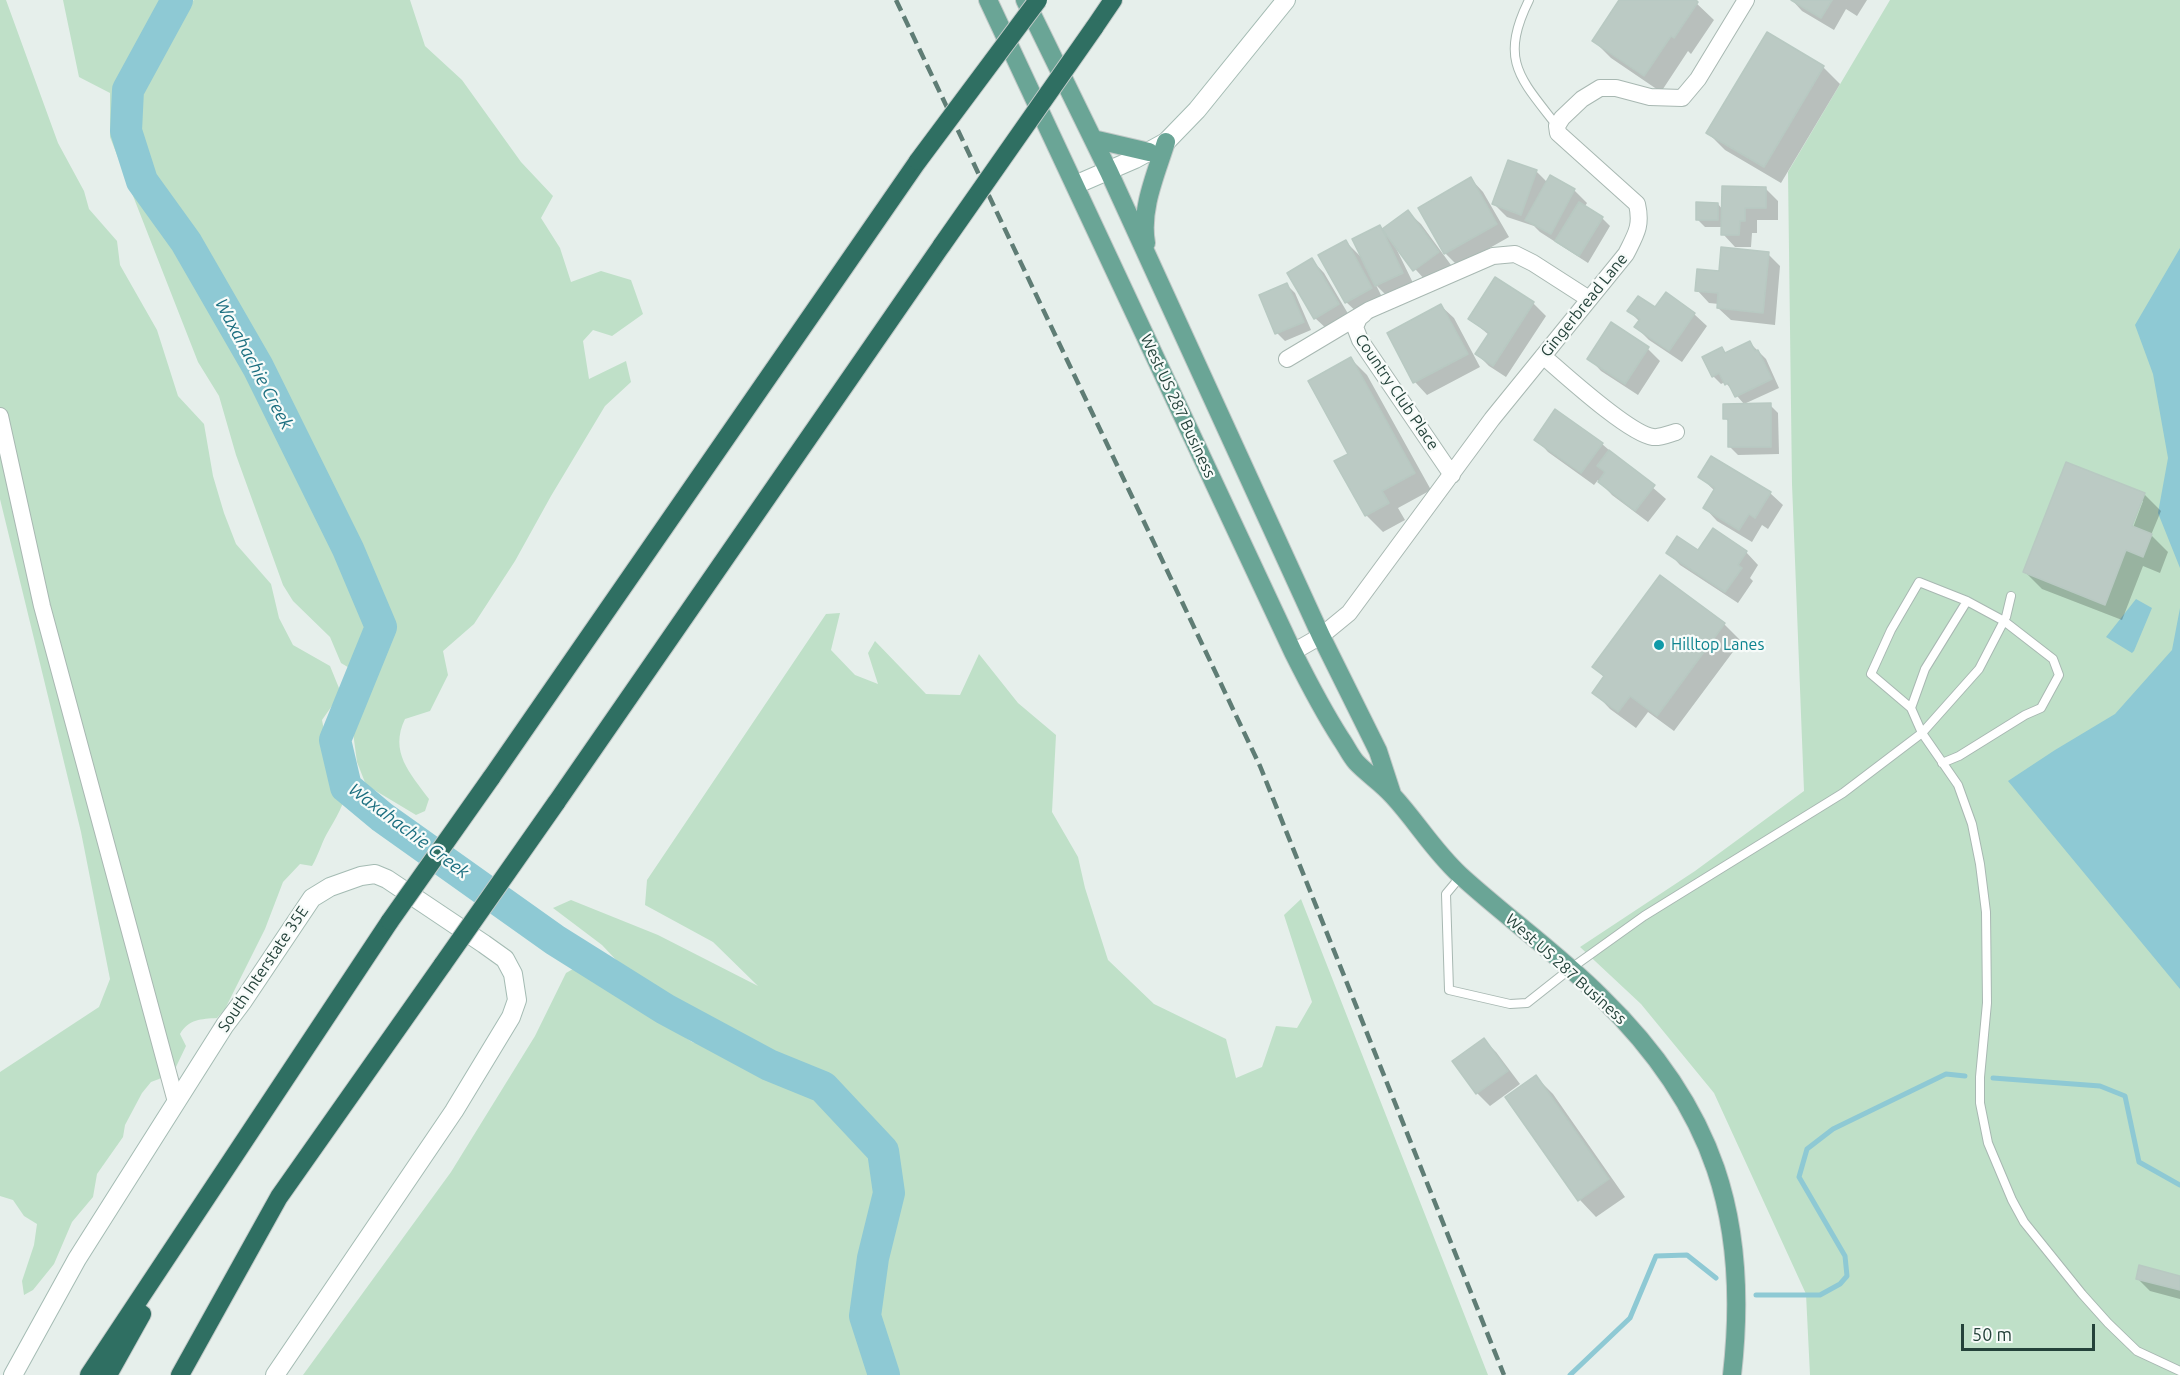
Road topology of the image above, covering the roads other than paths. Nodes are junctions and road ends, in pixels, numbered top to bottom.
1 (988, 0) edge
2 (1025, 0) edge
3 (1038, 0) edge
4 (1286, 0) edge
5 (1529, 0) edge
6 (1746, 0) edge
7 (1112, 2) edge
8 (1557, 126) junction
9 (1093, 139) junction
10 (1166, 142) junction
11 (1149, 152) junction
12 (1109, 172) junction
13 (1075, 185) junction
14 (1150, 266) junction
15 (1589, 299) junction
16 (1369, 310) junction
17 (1543, 356) junction
18 (1287, 359) dead end
19 (0, 416) edge
20 (1676, 432) dead end
21 (1452, 475) junction
22 (2011, 596) dead end
23 (1967, 601) junction
24 (2004, 621) junction
25 (1321, 636) junction
26 (1293, 652) junction
27 (1911, 708) junction
28 (1922, 733) junction
29 (1942, 763) junction
30 (1393, 796) junction
31 (1461, 876) junction
32 (1570, 969) junction
33 (176, 1102) junction
34 (226, 1167) junction
35 (2180, 1371) edge
36 (13, 1375) edge
37 (89, 1375) edge
38 (108, 1375) edge
39 (180, 1375) edge
40 (275, 1375) edge
41 (1732, 1375) edge

1 - 13 main road, West US 287 Business
2 - 9 main road, West US 287 Business
3 - 34 highway, bridge
4 - 10 main road
5 - 8 lane
6 - 8 street
7 - 39 highway, bridge
8 - 15 street, Gingerbread Lane
9 - 11 main road
9 - 12 main road, West US 287 Business
10 - 11 main road
10 - 14 main road
11 - 12 main road
12 - 13 main road
12 - 14 main road, West US 287 Business
13 - 26 main road, West US 287 Business
14 - 25 main road, West US 287 Business
15 - 16 street, Country Club Place
15 - 17 street, Gingerbread Lane
16 - 18 street, Country Club Place
16 - 21 street, Country Club Place
17 - 20 street
17 - 21 street, Gingerbread Lane
19 - 33 street
21 - 25 street, Gingerbread Lane
22 - 24 lane
23 - 24 lane
23 - 27 lane
23 - 27 lane
24 - 28 lane
24 - 29 lane
25 - 26 street, Gingerbread Lane
25 - 30 main road, West US 287 Business
26 - 30 main road, West US 287 Business
27 - 28 lane
28 - 29 lane
28 - 32 lane
29 - 35 lane
30 - 31 main road, West US 287 Business
31 - 32 main road, West US 287 Business
31 - 32 lane
32 - 41 main road, West US 287 Business
33 - 36 main road, South Interstate 35E
33 - 40 main road, South Interstate 35E
34 - 37 highway
34 - 38 highway

